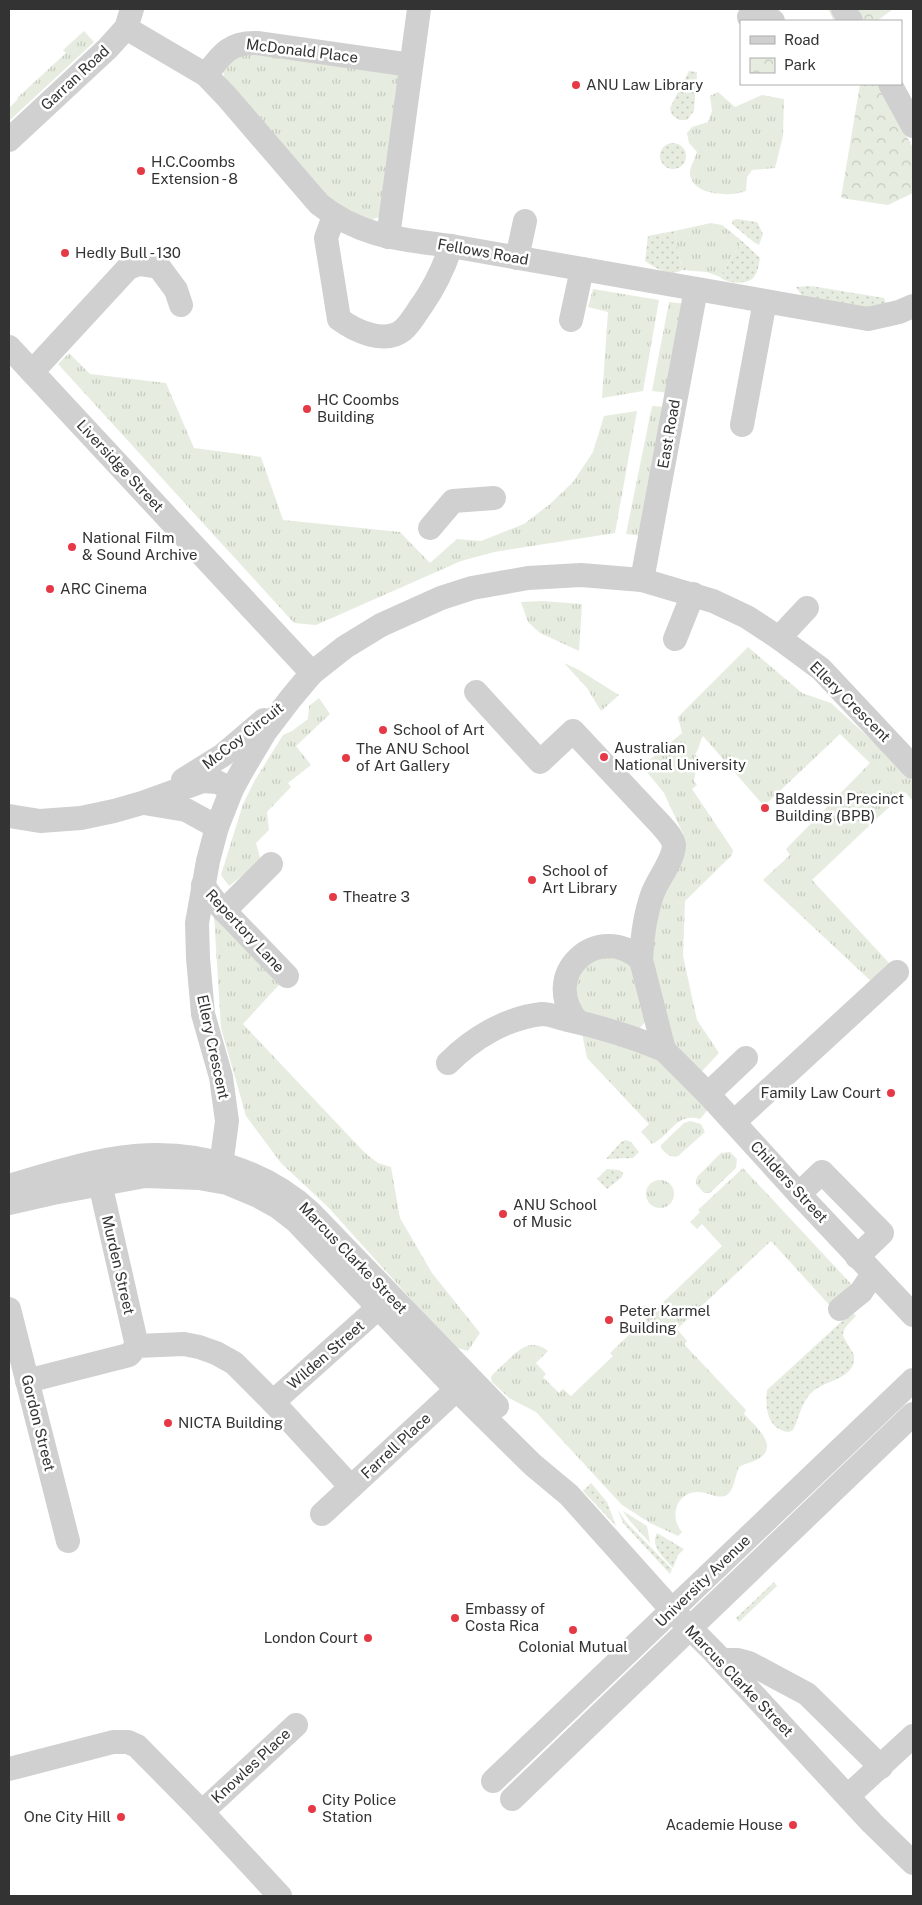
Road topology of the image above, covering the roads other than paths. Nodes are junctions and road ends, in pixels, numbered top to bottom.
1 (419, 9) edge
2 (843, 9) edge
3 (750, 17) dead end
4 (129, 18) edge
5 (767, 20) edge
6 (850, 20) edge
7 (411, 65) junction
8 (206, 75) junction
9 (891, 85) edge
10 (913, 126) edge
11 (9, 140) edge
12 (334, 216) junction
13 (525, 221) dead end
14 (388, 237) junction
15 (451, 246) junction
16 (517, 258) junction
17 (582, 269) junction
18 (696, 289) junction
19 (765, 301) junction
20 (181, 305) dead end
21 (913, 306) edge
22 (571, 320) dead end
23 (9, 347) edge
24 (32, 372) junction
25 (742, 425) dead end
26 (494, 498) dead end
27 (430, 528) dead end
28 (642, 580) junction
29 (686, 592) junction
30 (807, 608) dead end
31 (674, 628) dead end
32 (779, 638) junction
33 (312, 673) junction
34 (476, 692) dead end
35 (291, 698) junction
36 (913, 767) edge
37 (232, 789) junction
38 (142, 803) junction
39 (9, 816) edge
40 (40, 821) junction
41 (217, 827) junction
42 (9, 833) edge
43 (271, 864) dead end
44 (203, 885) junction
45 (224, 911) junction
46 (642, 960) junction
47 (897, 972) dead end
48 (287, 976) dead end
49 (578, 1022) junction
50 (664, 1050) junction
51 (746, 1058) dead end
52 (448, 1063) dead end
53 (708, 1094) junction
54 (734, 1122) junction
55 (218, 1172) junction
56 (45, 1176) junction
57 (98, 1184) junction
58 (11, 1194) edge
59 (799, 1194) junction
60 (857, 1257) junction
61 (873, 1274) junction
62 (378, 1308) junction
63 (9, 1309) edge
64 (840, 1309) dead end
65 (913, 1315) edge
66 (137, 1346) junction
67 (20, 1371) edge
68 (913, 1380) edge
69 (463, 1384) junction
70 (273, 1402) junction
71 (913, 1414) edge
72 (351, 1487) junction
73 (322, 1514) dead end
74 (68, 1541) dead end
75 (672, 1610) junction
76 (690, 1629) junction
77 (722, 1660) junction
78 (296, 1725) dead end
79 (913, 1736) edge
80 (881, 1766) junction
81 (9, 1769) edge
82 (493, 1781) dead end
83 (848, 1796) junction
84 (512, 1799) dead end
85 (202, 1812) junction
86 (913, 1863) edge
87 (280, 1896) edge

1 - 7 street
2 - 6 street
3 - 5 street
4 - 8 street, Fellows Road
4 - 11 street, Garran Road
7 - 8 street, McDonald Place
7 - 14 street
8 - 12 street, Fellows Road
9 - 10 street
12 - 14 street, Fellows Road
12 - 15 street
13 - 16 street
14 - 15 street, Fellows Road
15 - 16 street, Fellows Road
16 - 17 street, Fellows Road
17 - 18 street, Fellows Road
17 - 22 street
18 - 19 street, Fellows Road
18 - 28 street, East Road
19 - 21 street, Fellows Road
19 - 25 street
20 - 24 street
23 - 24 street, Liversidge Street
24 - 33 street, Liversidge Street
26 - 27 street
28 - 29 street, Ellery Crescent
28 - 33 street, Ellery Crescent
29 - 31 street
29 - 32 street, Ellery Crescent
30 - 32 street
32 - 36 street, Ellery Crescent
33 - 35 street, Ellery Crescent
34 - 46 street
35 - 37 street, Ellery Crescent
35 - 38 street, McCoy Circuit
37 - 38 street, McCoy Circuit
37 - 41 street, Ellery Crescent
38 - 40 street, McCoy Circuit
38 - 41 street, McCoy Circuit
39 - 40 street, McCoy Circuit
40 - 42 street, McCoy Circuit
41 - 44 street, Ellery Crescent
43 - 45 street
44 - 45 street, Repertory Lane
44 - 55 street, Ellery Crescent
45 - 48 street, Repertory Lane
46 - 49 street
46 - 50 street
47 - 54 street
49 - 50 street
49 - 52 street
50 - 53 street, Childers Street
51 - 53 street
53 - 54 street, Childers Street
54 - 59 street, Childers Street
55 - 56 street, Marcus Clarke Street
55 - 57 street, Marcus Clarke Street
55 - 62 street, Marcus Clarke Street
55 - 69 street, Marcus Clarke Street
56 - 57 street
56 - 58 street, Marcus Clarke Street
57 - 58 street, Marcus Clarke Street
57 - 66 street, Murden Street
59 - 60 street, Childers Street
59 - 60 street
60 - 61 street, Childers Street
61 - 64 street
61 - 65 street, Childers Street
62 - 69 street, Marcus Clarke Street
62 - 70 street, Wilden Street
63 - 67 street, Gordon Street
66 - 67 street
66 - 70 street
67 - 74 street, Gordon Street
68 - 75 street, University Avenue
69 - 72 street, Farrell Place
69 - 75 street, Marcus Clarke Street
70 - 72 street
71 - 76 street, University Avenue
72 - 73 street, Farrell Place
75 - 76 street, Marcus Clarke Street
75 - 82 street, University Avenue
76 - 77 street, Marcus Clarke Street
76 - 84 street, University Avenue
77 - 80 street
77 - 83 street, Marcus Clarke Street
78 - 85 street, Knowles Place
79 - 80 street
80 - 83 street
81 - 85 street
83 - 86 street, Marcus Clarke Street
85 - 87 street, Knowles Place

